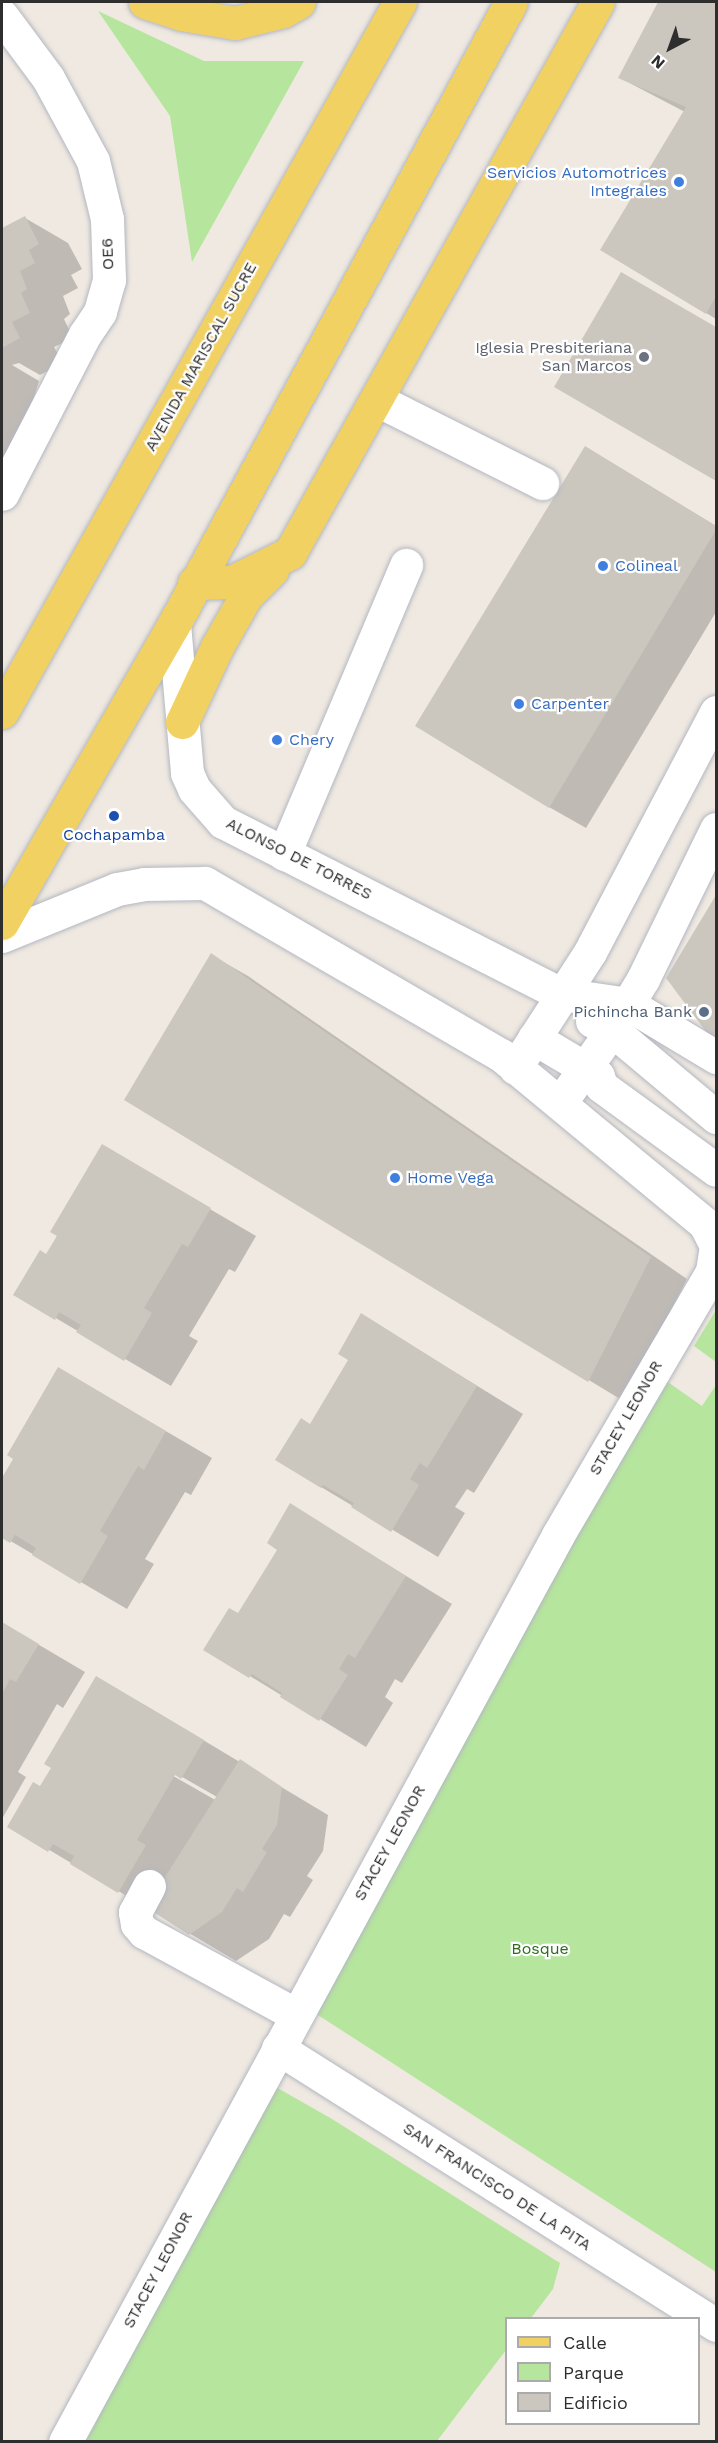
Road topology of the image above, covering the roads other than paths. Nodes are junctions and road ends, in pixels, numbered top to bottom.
1 (145, 2) edge
2 (299, 2) edge
3 (400, 2) edge
4 (511, 2) edge
5 (598, 2) edge
6 (2, 16) edge
7 (377, 400) junction
8 (542, 483) dead end
9 (2, 494) edge
10 (290, 553) junction
11 (406, 565) dead end
12 (194, 583) junction
13 (174, 624) junction
14 (2, 712) edge
15 (717, 712) edge
16 (182, 722) junction
17 (717, 830) edge
18 (285, 854) junction
19 (2, 922) edge
20 (2, 936) edge
21 (558, 999) junction
22 (620, 1017) junction
23 (534, 1038) junction
24 (717, 1057) edge
25 (585, 1067) junction
26 (515, 1068) junction
27 (560, 1103) junction
28 (717, 1117) edge
29 (717, 1170) edge
30 (717, 1246) edge
31 (149, 1886) dead end
32 (296, 2015) junction
33 (278, 2048) junction
34 (717, 2325) edge
35 (65, 2442) edge

1 - 2 main road
3 - 14 main road, AVENIDA MARISCAL SUCRE
4 - 12 main road
5 - 7 main road
6 - 9 street, OE6
7 - 8 street
7 - 10 main road
10 - 12 main road
10 - 16 main road
11 - 18 street
12 - 13 main road
13 - 16 street, ALONSO DE TORRES
13 - 19 main road
15 - 21 street
16 - 18 street, ALONSO DE TORRES
17 - 22 street
18 - 21 street, ALONSO DE TORRES
20 - 26 street
21 - 22 street, ALONSO DE TORRES
21 - 23 street
22 - 24 street
22 - 25 street
22 - 28 street
23 - 25 street
23 - 26 street
25 - 27 street
25 - 29 street
26 - 27 street
27 - 30 street, STACEY LEONOR
30 - 32 street, STACEY LEONOR
31 - 32 street
32 - 33 street, STACEY LEONOR
33 - 34 street, SAN FRANCISCO DE LA PITA
33 - 35 street, STACEY LEONOR

